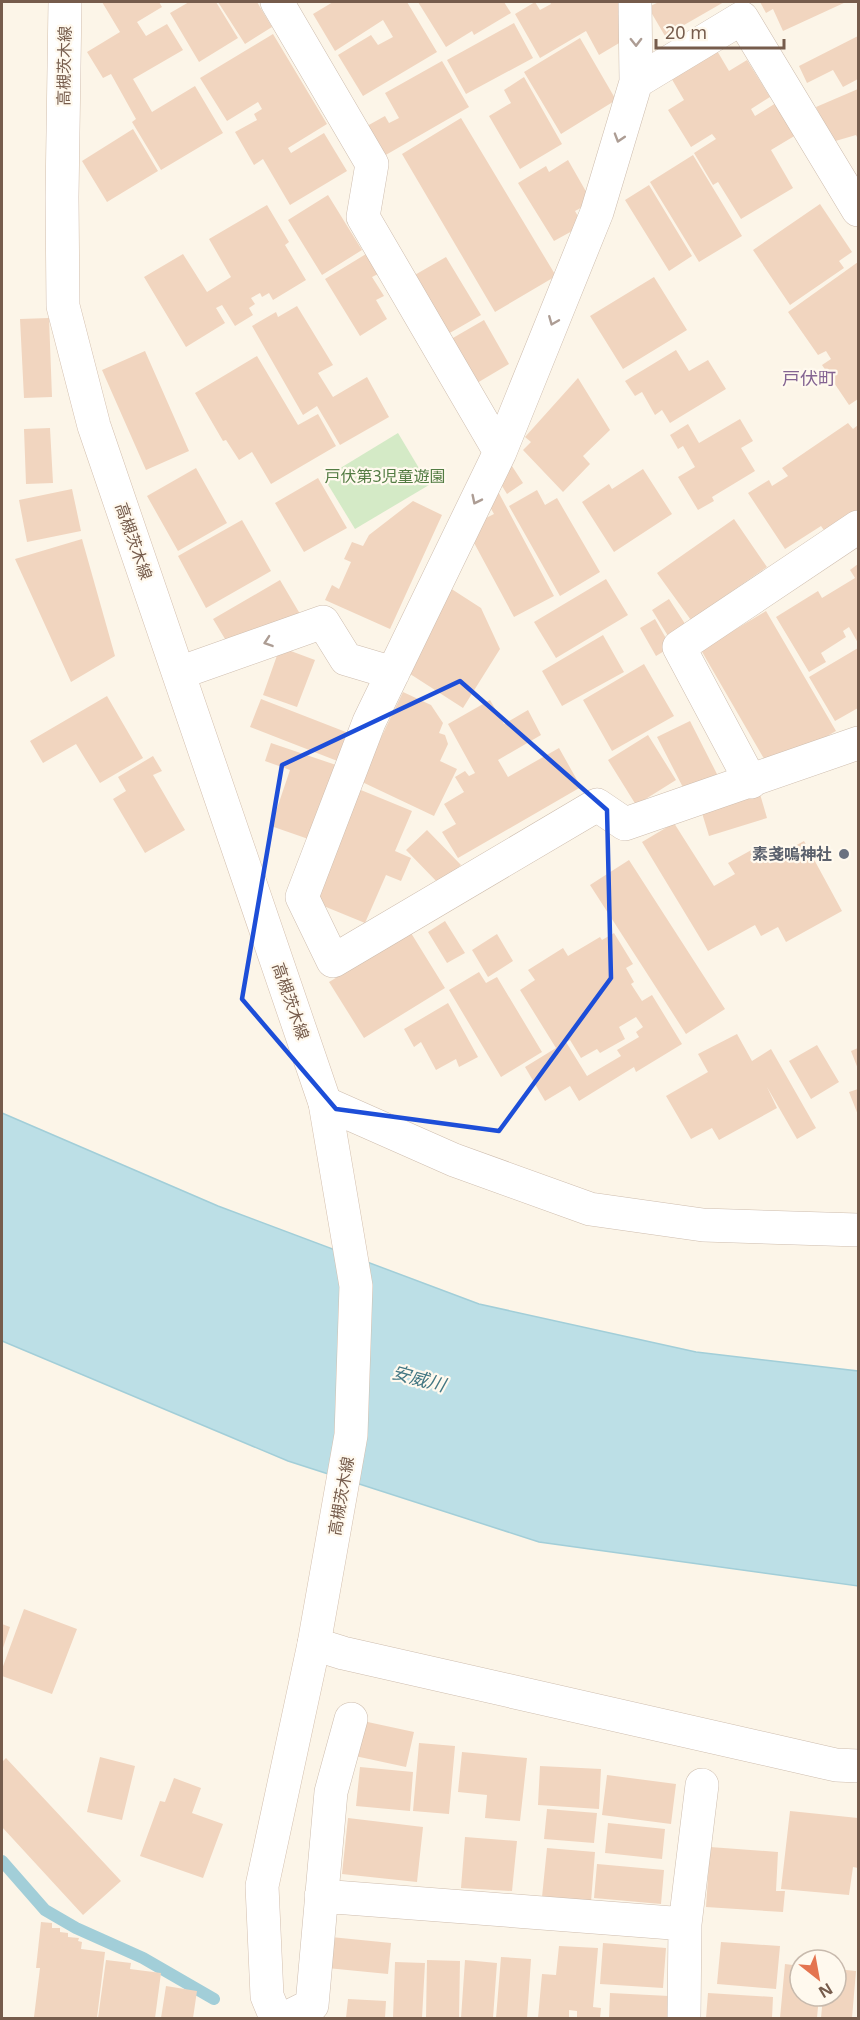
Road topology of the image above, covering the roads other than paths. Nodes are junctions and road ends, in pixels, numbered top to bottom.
1 (65, 2) edge
2 (277, 2) edge
3 (635, 2) edge
4 (636, 82) junction
5 (858, 210) edge
6 (500, 452) junction
7 (858, 527) edge
8 (179, 673) junction
9 (393, 673) junction
10 (858, 743) edge
11 (751, 782) junction
12 (325, 1103) junction
13 (858, 1230) edge
14 (314, 1644) junction
15 (351, 1719) dead end
16 (858, 1766) edge
17 (702, 1785) dead end
18 (321, 1896) junction
19 (685, 1924) junction
20 (276, 2019) edge
21 (286, 2019) edge
22 (684, 2019) edge

1 - 8 street, 高槻茨木線
2 - 6 street
3 -> 4 street
4 - 5 street
4 -> 6 street
6 -> 9 street
7 - 11 street
9 -> 8 street
8 - 12 street, 高槻茨木線
9 - 11 street
10 - 11 street
12 - 13 street
12 - 14 street, 高槻茨木線
14 - 16 street
14 - 20 street, 高槻茨木線
15 - 18 street
17 - 19 street
18 - 19 street
18 - 21 street
19 - 22 street

